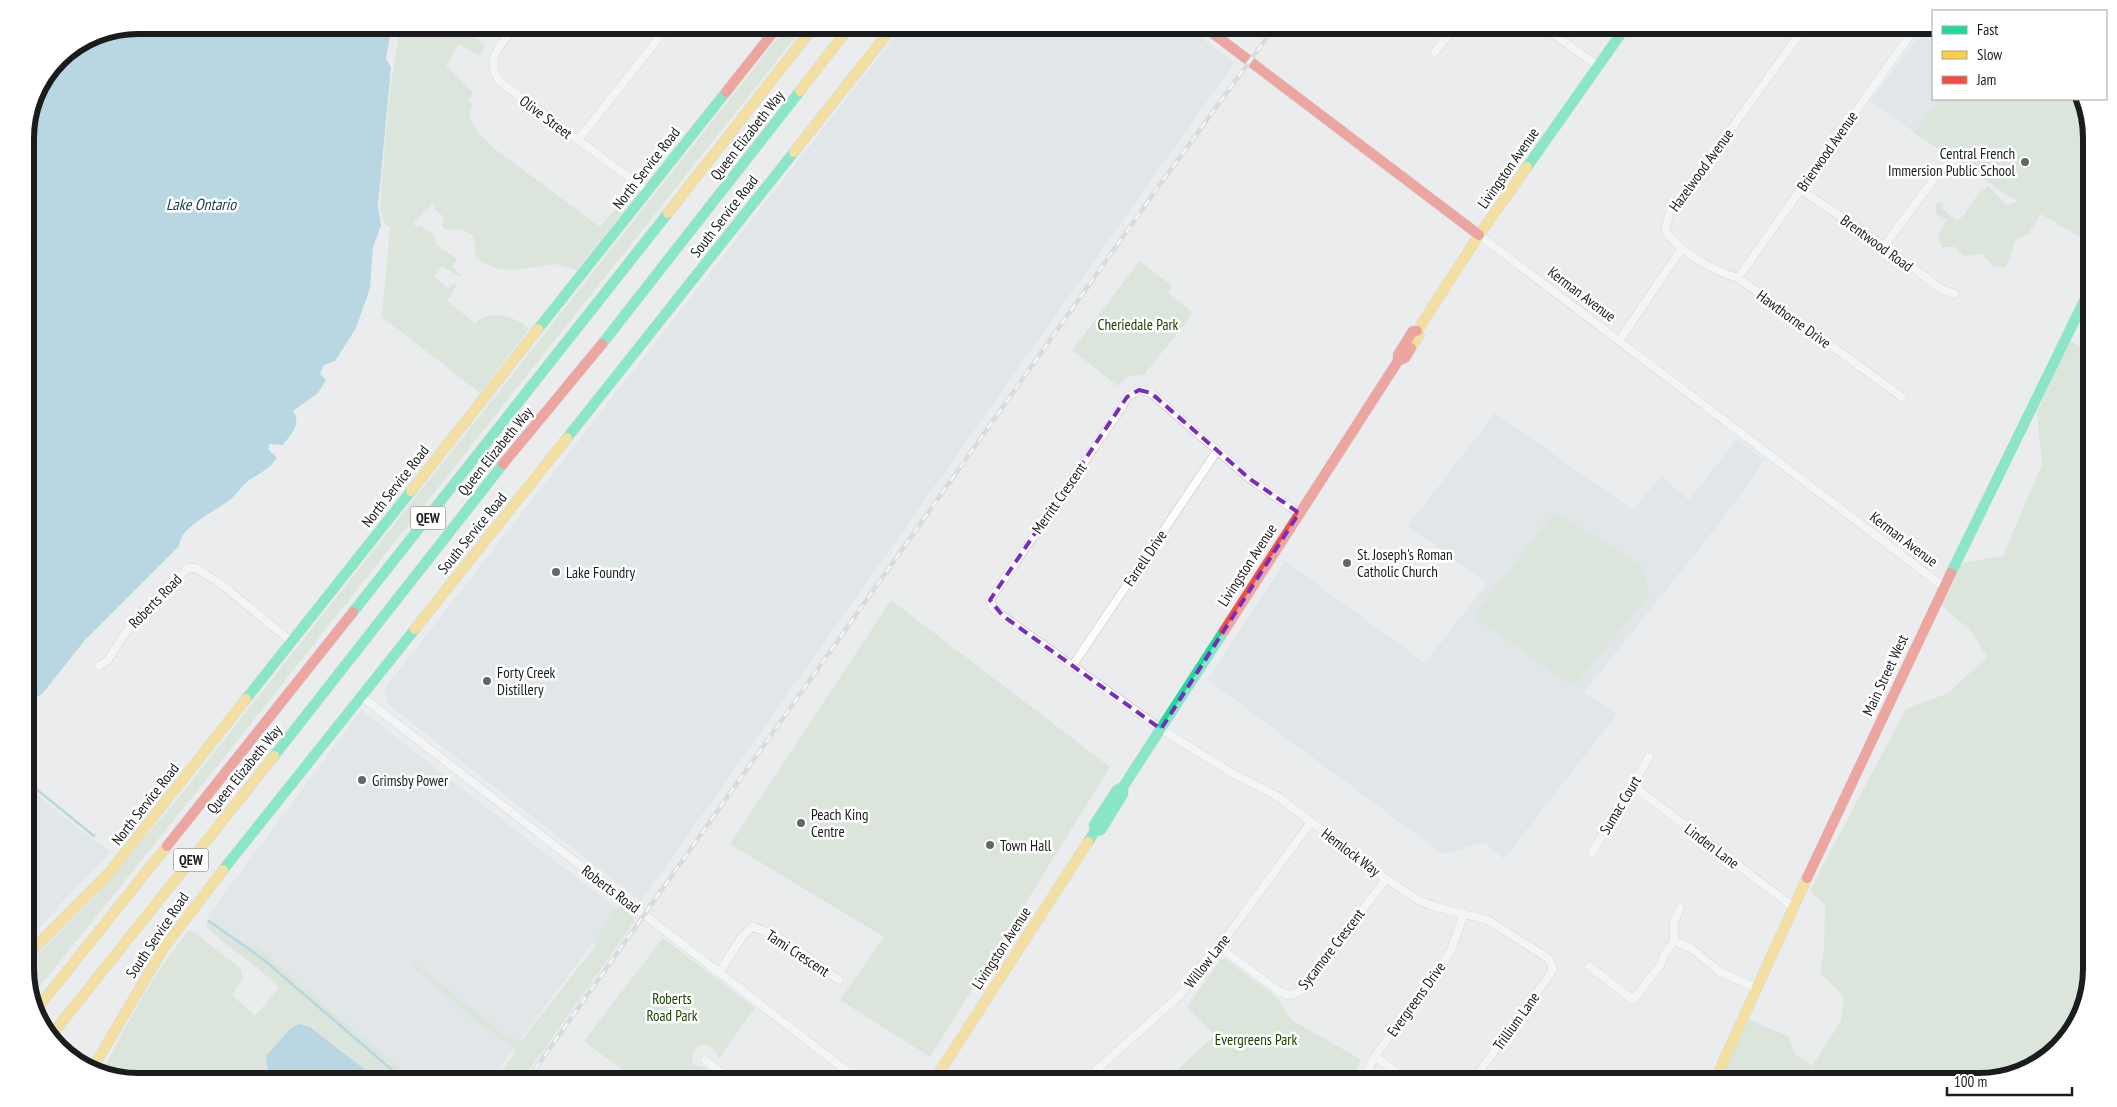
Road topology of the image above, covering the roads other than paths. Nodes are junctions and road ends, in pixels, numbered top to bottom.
1 (510, 34) edge
2 (662, 34) edge
3 (772, 34) edge
4 (807, 34) edge
5 (844, 34) edge
6 (887, 34) edge
7 (1214, 34) edge
8 (1449, 34) edge
9 (1554, 34) edge
10 (1621, 34) edge
11 (1800, 34) edge
12 (1911, 34) edge
13 (1435, 52) dead end
14 (1598, 66) junction
15 (578, 140) junction
16 (1942, 168) dead end
17 (1800, 189) junction
18 (647, 191) junction
19 (1479, 235) junction
20 (1884, 246) junction
21 (1682, 248) junction
22 (1738, 278) junction
23 (1955, 294) dead end
24 (2083, 303) edge
25 (1619, 341) junction
26 (1902, 397) dead end
27 (1217, 452) junction
28 (1299, 513) junction
29 (1944, 587) junction
30 (292, 642) junction
31 (1072, 665) junction
32 (99, 666) dead end
33 (361, 696) junction
34 (1160, 729) junction
35 (1649, 757) dead end
36 (1632, 785) junction
37 (1311, 822) junction
38 (1592, 854) dead end
39 (1386, 879) junction
40 (1792, 906) junction
41 (1680, 908) dead end
42 (1464, 914) junction
43 (1674, 941) junction
44 (1219, 947) junction
45 (34, 948) edge
46 (1549, 959) joint
47 (1589, 966) dead end
48 (720, 971) junction
49 (838, 980) dead end
50 (1756, 988) junction
51 (40, 1005) edge
52 (62, 1022) junction
53 (55, 1031) edge
54 (57, 1035) edge
55 (1375, 1056) junction
56 (705, 1060) dead end
57 (95, 1064) edge
58 (722, 1073) edge
59 (850, 1073) edge
60 (939, 1073) edge
61 (1093, 1073) edge
62 (1368, 1073) edge
63 (1397, 1073) edge
64 (1479, 1073) edge
65 (1718, 1073) edge

1 - 15 street, Olive Street
2 - 15 street
3 - 18 main road, North Service Road
4 - 51 main road, Queen Elizabeth Way / QEW
5 - 52 main road, Queen Elizabeth Way / QEW
6 - 33 main road, South Service Road
7 - 19 main road, Kerman Avenue
8 - 13 street
9 - 14 street
10 - 14 main road, Livingston Avenue
11 - 21 street, Hazelwood Avenue
12 - 17 street, Brierwood Avenue
14 - 19 main road, Livingston Avenue
15 - 18 street, Olive Street
16 - 20 street
17 - 20 street, Brentwood Road
17 - 22 street, Brierwood Avenue
18 - 30 main road, North Service Road
19 - 25 street, Kerman Avenue
19 - 28 main road, Livingston Avenue
20 - 23 street, Brentwood Road
21 - 22 street, Hawthorne Drive
21 - 25 street
22 - 26 street, Hawthorne Drive
24 - 29 main road, Main Street West
25 - 29 street, Kerman Avenue
27 - 28 street, Merritt Crescent
27 - 31 street, Farrell Drive
27 - 31 street, Merritt Crescent
28 - 34 main road, Livingston Avenue
29 - 40 main road, Main Street West
30 - 32 street, Roberts Road
30 - 45 main road, North Service Road
31 - 34 street, Merritt Crescent
33 - 48 street, Roberts Road
33 - 57 main road, South Service Road
34 - 37 street, Hemlock Way
34 - 60 main road, Livingston Avenue
35 - 36 street, Sumac Court
36 - 38 street, Sumac Court
36 - 40 street, Linden Lane
37 - 39 street, Hemlock Way
37 - 44 street, Willow Lane
39 - 42 street, Hemlock Way
39 - 44 street, Sycamore Crescent
40 - 50 main road, Main Street West
41 - 43 street
42 - 46 street, Hemlock Way
42 - 55 street, Evergreens Drive
43 - 47 street
43 - 50 street
44 - 61 street, Willow Lane
46 - 64 street, Trillium Lane
48 - 49 street, Tami Crescent
48 - 59 street, Roberts Road
50 - 65 main road, Main Street West
52 - 53 main road, Queen Elizabeth Way / QEW
52 - 54 main road
55 - 62 street, Evergreens Drive
55 - 63 street
56 - 58 street

